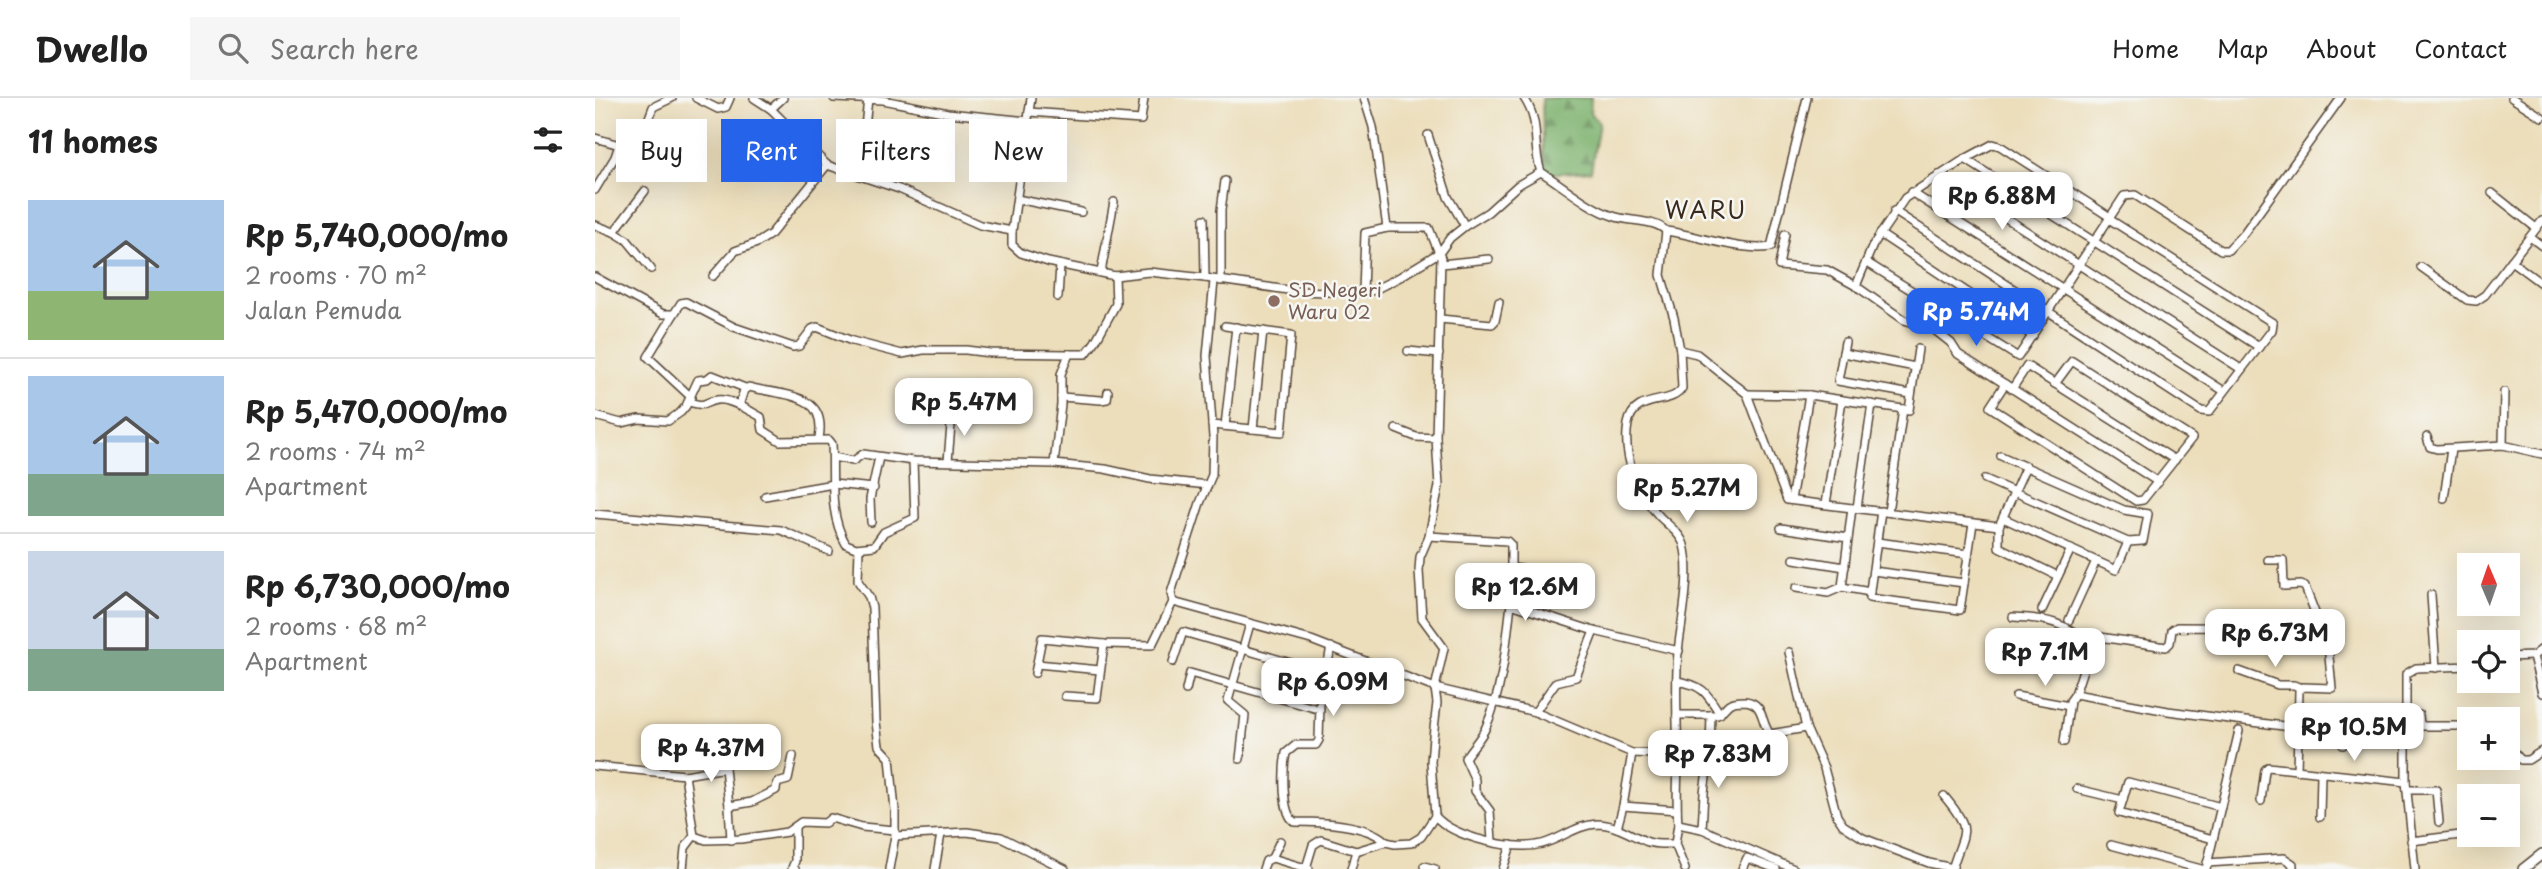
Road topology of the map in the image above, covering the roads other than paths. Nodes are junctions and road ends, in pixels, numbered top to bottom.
1 (672, 98) edge
2 (696, 98) edge
3 (730, 98) edge
4 (754, 98) edge
5 (783, 98) edge
6 (834, 98) edge
7 (1031, 98) edge
8 (1144, 98) edge
9 (1364, 98) edge
10 (1524, 98) edge
11 (1807, 98) edge
12 (2341, 98) edge
13 (2512, 98) edge
14 (869, 99) edge
15 (771, 109) junction
16 (1029, 112) junction
17 (2542, 117) edge
18 (649, 119) edge
19 (866, 119) edge
20 (1008, 119) edge
21 (1028, 119) edge
22 (1428, 135) dead end
23 (595, 138) edge
24 (616, 144) edge
25 (616, 154) edge
26 (1965, 159) junction
27 (827, 165) junction
28 (836, 168) edge
29 (1541, 172) junction
30 (1938, 175) junction
31 (1225, 181) dead end
32 (876, 182) edge
33 (1019, 182) edge
34 (595, 190) edge
35 (645, 191) dead end
36 (1911, 192) junction
37 (2492, 193) dead end
38 (1017, 199) junction
39 (1114, 202) dead end
40 (1895, 211) junction
41 (1081, 212) dead end
42 (2110, 218) junction
43 (1204, 219) dead end
44 (2542, 221) edge
45 (595, 225) edge
46 (1465, 226) junction
47 (1387, 228) junction
48 (2536, 228) junction
49 (1666, 230) junction
50 (614, 232) junction
51 (1012, 232) junction
52 (1785, 234) dead end
53 (1880, 234) junction
54 (2530, 237) junction
55 (2094, 242) junction
56 (2542, 247) edge
57 (1440, 252) junction
58 (1489, 258) dead end
59 (2511, 261) junction
60 (1866, 262) junction
61 (1441, 264) junction
62 (2080, 264) junction
63 (1060, 265) junction
64 (2421, 267) dead end
65 (651, 269) dead end
66 (1101, 272) junction
67 (713, 276) dead end
68 (1115, 276) junction
69 (595, 277) edge
70 (1205, 278) junction
71 (1218, 281) junction
72 (2542, 284) edge
73 (1856, 286) junction
74 (2064, 289) junction
75 (1363, 293) junction
76 (1058, 297) dead end
77 (1499, 302) dead end
78 (2049, 312) junction
79 (674, 314) junction
80 (1440, 319) junction
81 (1225, 326) dead end
82 (1235, 327) junction
83 (1263, 331) junction
84 (2033, 336) junction
85 (1845, 342) dead end
86 (2259, 346) junction
87 (1918, 349) dead end
88 (1679, 350) junction
89 (1408, 351) dead end
90 (1843, 353) junction
91 (1069, 354) junction
92 (1439, 354) junction
93 (1915, 367) junction
94 (2241, 369) junction
95 (2055, 384) junction
96 (2009, 386) junction
97 (745, 388) junction
98 (2224, 391) junction
99 (1108, 392) dead end
100 (2504, 392) dead end
101 (1747, 394) junction
102 (1911, 394) junction
103 (1809, 395) junction
104 (1061, 397) junction
105 (690, 399) junction
106 (1842, 400) junction
107 (1872, 404) junction
108 (739, 406) junction
109 (1903, 409) junction
110 (952, 413) dead end
111 (595, 416) edge
112 (1212, 425) junction
113 (1225, 426) junction
114 (1253, 429) junction
115 (1396, 429) dead end
116 (2427, 437) dead end
117 (820, 438) junction
118 (1436, 438) junction
119 (2503, 445) junction
120 (2451, 449) junction
121 (2542, 454) edge
122 (2001, 456) dead end
123 (833, 457) junction
124 (879, 457) junction
125 (2175, 460) junction
126 (913, 461) junction
127 (948, 461) junction
128 (1053, 464) junction
129 (2026, 466) junction
130 (1985, 479) dead end
131 (2158, 482) junction
132 (832, 484) junction
133 (1207, 485) junction
134 (874, 488) junction
135 (2015, 492) junction
136 (765, 496) dead end
137 (2444, 498) dead end
138 (1791, 500) junction
139 (1826, 504) junction
140 (1854, 508) junction
141 (1885, 512) junction
142 (595, 514) edge
143 (2003, 518) junction
144 (870, 522) dead end
145 (1973, 523) junction
146 (1999, 526) junction
147 (1781, 528) dead end
148 (1429, 536) junction
149 (1848, 538) junction
150 (1877, 542) junction
151 (2128, 542) junction
152 (859, 548) junction
153 (2071, 549) junction
154 (829, 551) dead end
155 (1968, 554) junction
156 (1794, 559) dead end
157 (2268, 560) dead end
158 (2097, 561) junction
159 (1845, 567) junction
160 (1512, 568) junction
161 (1576, 570) dead end
162 (1873, 570) junction
163 (2058, 576) junction
164 (1964, 583) junction
165 (1842, 587) junction
166 (1796, 588) dead end
167 (1870, 592) junction
168 (2431, 595) dead end
169 (1173, 602) junction
170 (1511, 604) junction
171 (2042, 610) dead end
172 (2013, 617) dead end
173 (2069, 620) dead end
174 (1250, 624) junction
175 (2323, 628) junction
176 (1594, 631) junction
177 (1104, 644) junction
178 (2091, 646) junction
179 (1331, 647) junction
180 (1243, 649) junction
181 (2542, 649) edge
182 (1679, 651) junction
183 (1789, 652) dead end
184 (2533, 656) junction
185 (2520, 657) edge
186 (1173, 662) dead end
187 (1037, 664) junction
188 (2457, 667) edge
189 (2436, 668) junction
190 (1100, 670) junction
191 (1319, 671) dead end
192 (2239, 671) dead end
193 (1035, 673) dead end
194 (1677, 681) junction
195 (1233, 684) junction
196 (1435, 688) junction
197 (2301, 688) junction
198 (1186, 690) dead end
199 (2075, 694) junction
200 (2542, 694) edge
201 (1065, 696) dead end
202 (2016, 696) dead end
203 (1495, 703) junction
204 (2069, 706) junction
205 (1314, 708) dead end
206 (1535, 712) junction
207 (1720, 714) junction
208 (1677, 715) junction
209 (1711, 715) junction
210 (2419, 715) dead end
211 (2299, 723) junction
212 (2457, 726) edge
213 (1806, 729) junction
214 (2239, 731) dead end
215 (740, 738) dead end
216 (2064, 742) dead end
217 (2343, 745) dead end
218 (2542, 751) edge
219 (1632, 753) junction
220 (1678, 755) junction
221 (793, 756) dead end
222 (2520, 758) edge
223 (1240, 759) dead end
224 (595, 766) edge
225 (725, 768) junction
226 (2297, 771) junction
227 (2321, 774) junction
228 (685, 775) junction
229 (2406, 786) junction
230 (2077, 789) dead end
231 (1944, 796) dead end
232 (2123, 800) junction
233 (2261, 801) dead end
234 (729, 806) junction
235 (1623, 806) junction
236 (2221, 807) junction
237 (1677, 810) junction
238 (1435, 817) junction
239 (2320, 817) dead end
240 (2439, 822) dead end
241 (1678, 824) junction
242 (795, 827) junction
243 (1617, 828) junction
244 (1702, 829) junction
245 (895, 833) junction
246 (941, 834) junction
247 (2457, 835) edge
248 (694, 836) junction
249 (731, 839) junction
250 (2213, 839) junction
251 (1280, 841) dead end
252 (1492, 841) junction
253 (2411, 841) junction
254 (1386, 842) junction
255 (1675, 844) junction
256 (1511, 845) junction
257 (2111, 845) dead end
258 (1356, 851) junction
259 (2542, 854) edge
260 (1272, 858) junction
261 (1424, 866) dead end
262 (2205, 867) edge
263 (683, 869) edge
264 (793, 869) edge
265 (889, 869) edge
266 (935, 869) edge
267 (1065, 869) edge
268 (1263, 869) edge
269 (1307, 869) edge
270 (1351, 869) edge
271 (1435, 869) edge
272 (1503, 869) edge
273 (1685, 869) edge
274 (1742, 869) edge
275 (1776, 869) edge
276 (1794, 869) edge
277 (1952, 869) edge
278 (2293, 869) edge
279 (2415, 869) edge
280 (2523, 869) edge

1 - 18 street
2 - 3 street
4 - 15 street
5 - 15 street
6 - 14 street
7 - 16 street
8 - 16 street
9 - 47 street
10 - 29 street
11 - 49 street
12 - 42 street
13 - 17 street
14 - 19 street
14 - 20 street
15 - 27 street
16 - 21 street
22 - 46 street
23 - 24 street
25 - 34 street
26 - 30 street
26 - 42 street
26 - 55 street
27 - 28 street
27 - 67 street
29 - 46 street
29 - 49 street
30 - 36 street
30 - 62 street
31 - 71 street
32 - 51 street
33 - 38 street
35 - 50 street
36 - 40 street
36 - 74 street
37 - 48 street
38 - 41 street
38 - 51 street
39 - 66 street
40 - 53 street
40 - 78 street
42 - 55 street
42 - 86 street
43 - 70 street
44 - 48 street
45 - 50 street
46 - 57 street
47 - 57 street
47 - 75 street
48 - 54 street
49 - 88 street
50 - 65 street
51 - 63 street
52 - 73 street
53 - 60 street
53 - 84 street
54 - 56 street
54 - 59 street
55 - 62 street
55 - 86 street
57 - 61 street
57 - 75 street
58 - 61 street
59 - 64 street
59 - 72 street
60 - 73 street
60 - 84 street
61 - 80 street
62 - 74 street
62 - 94 street
63 - 66 street
63 - 76 street
66 - 68 street
68 - 70 street
68 - 91 street
69 - 79 street
70 - 71 street
71 - 75 street
71 - 112 street
73 - 96 street
74 - 78 street
74 - 98 street
77 - 80 street
78 - 84 street
78 - 98 street
79 - 91 street
79 - 105 street
80 - 92 street
81 - 82 street
82 - 83 street
82 - 113 street
83 - 114 street
83 - 114 street
85 - 90 street
86 - 94 street
87 - 93 street
88 - 101 street
88 - 182 street
89 - 92 street
90 - 93 street
90 - 102 street
91 - 104 street
92 - 118 street
93 - 102 street
94 - 98 street
95 - 96 street
95 - 125 street
95 - 125 street
96 - 131 street
96 - 131 street
97 - 105 street
97 - 108 street
97 - 117 street
99 - 104 street
100 - 119 street
101 - 103 street
101 - 138 street
102 - 109 street
103 - 106 street
103 - 138 street
104 - 128 street
105 - 108 street
105 - 111 street
106 - 107 street
106 - 139 street
107 - 109 street
107 - 140 street
108 - 117 street
109 - 141 street
110 - 127 street
112 - 113 street
112 - 133 street
113 - 114 street
115 - 118 street
116 - 120 street
117 - 123 street
118 - 148 street
119 - 120 street
119 - 121 street
120 - 137 street
122 - 129 street
123 - 124 street
123 - 132 street
124 - 126 street
124 - 134 street
125 - 131 street
126 - 127 street
126 - 152 street
127 - 128 street
128 - 133 street
129 - 135 street
129 - 151 street
130 - 135 street
132 - 134 street
132 - 136 street
132 - 152 street
133 - 169 street
134 - 144 street
135 - 143 street
135 - 151 street
138 - 139 street
139 - 140 street
140 - 141 street
140 - 149 street
141 - 145 street
141 - 150 street
142 - 154 street
143 - 146 street
143 - 153 street
145 - 146 street
145 - 155 street
146 - 163 street
147 - 149 street
148 - 160 street
148 - 196 street
149 - 159 street
150 - 155 street
150 - 162 street
151 - 158 street
152 - 245 street
153 - 158 street
153 - 163 street
155 - 164 street
156 - 159 street
157 - 175 street
158 - 173 street
159 - 165 street
160 - 161 street
160 - 170 street
162 - 164 street
162 - 167 street
163 - 171 street
164 - 167 street
165 - 166 street
165 - 167 street
168 - 189 street
169 - 174 street
169 - 177 street
170 - 176 street
170 - 203 street
172 - 178 street
174 - 179 street
174 - 180 street
175 - 178 street
175 - 197 street
176 - 182 street
176 - 206 street
177 - 187 street
177 - 190 street
178 - 199 street
179 - 196 street
179 - 254 street
180 - 186 street
180 - 191 street
180 - 195 street
181 - 184 street
182 - 194 street
183 - 213 street
184 - 185 street
184 - 200 street
187 - 190 street
187 - 193 street
188 - 189 street
189 - 229 street
190 - 201 street
192 - 197 street
194 - 207 street
194 - 208 street
195 - 198 street
195 - 205 street
195 - 223 street
196 - 203 street
196 - 238 street
197 - 211 street
199 - 204 street
199 - 211 street
202 - 204 street
203 - 206 street
203 - 252 street
204 - 216 street
206 - 219 street
207 - 209 street
207 - 213 street
208 - 209 street
208 - 220 street
209 - 244 street
210 - 212 street
211 - 217 street
211 - 226 street
213 - 277 street
214 - 236 street
215 - 225 street
218 - 222 street
219 - 220 street
219 - 235 street
220 - 237 street
221 - 234 street
224 - 228 street
225 - 228 street
225 - 234 street
226 - 227 street
226 - 233 street
227 - 229 street
227 - 239 street
228 - 248 street
229 - 240 street
229 - 253 street
230 - 232 street
231 - 277 street
232 - 236 street
232 - 250 street
234 - 249 street
235 - 237 street
235 - 243 street
236 - 250 street
237 - 241 street
238 - 252 street
238 - 254 street
241 - 244 street
241 - 255 street
242 - 245 street
242 - 249 street
242 - 264 street
243 - 255 street
243 - 256 street
244 - 276 street
245 - 246 street
245 - 265 street
246 - 266 street
246 - 267 street
247 - 253 street
248 - 249 street
248 - 263 street
250 - 262 street
251 - 260 street
252 - 256 street
253 - 279 street
254 - 258 street
255 - 273 street
256 - 272 street
257 - 262 street
258 - 269 street
258 - 270 street
259 - 280 street
260 - 268 street
260 - 269 street
261 - 271 street
262 - 278 street
274 - 275 street

